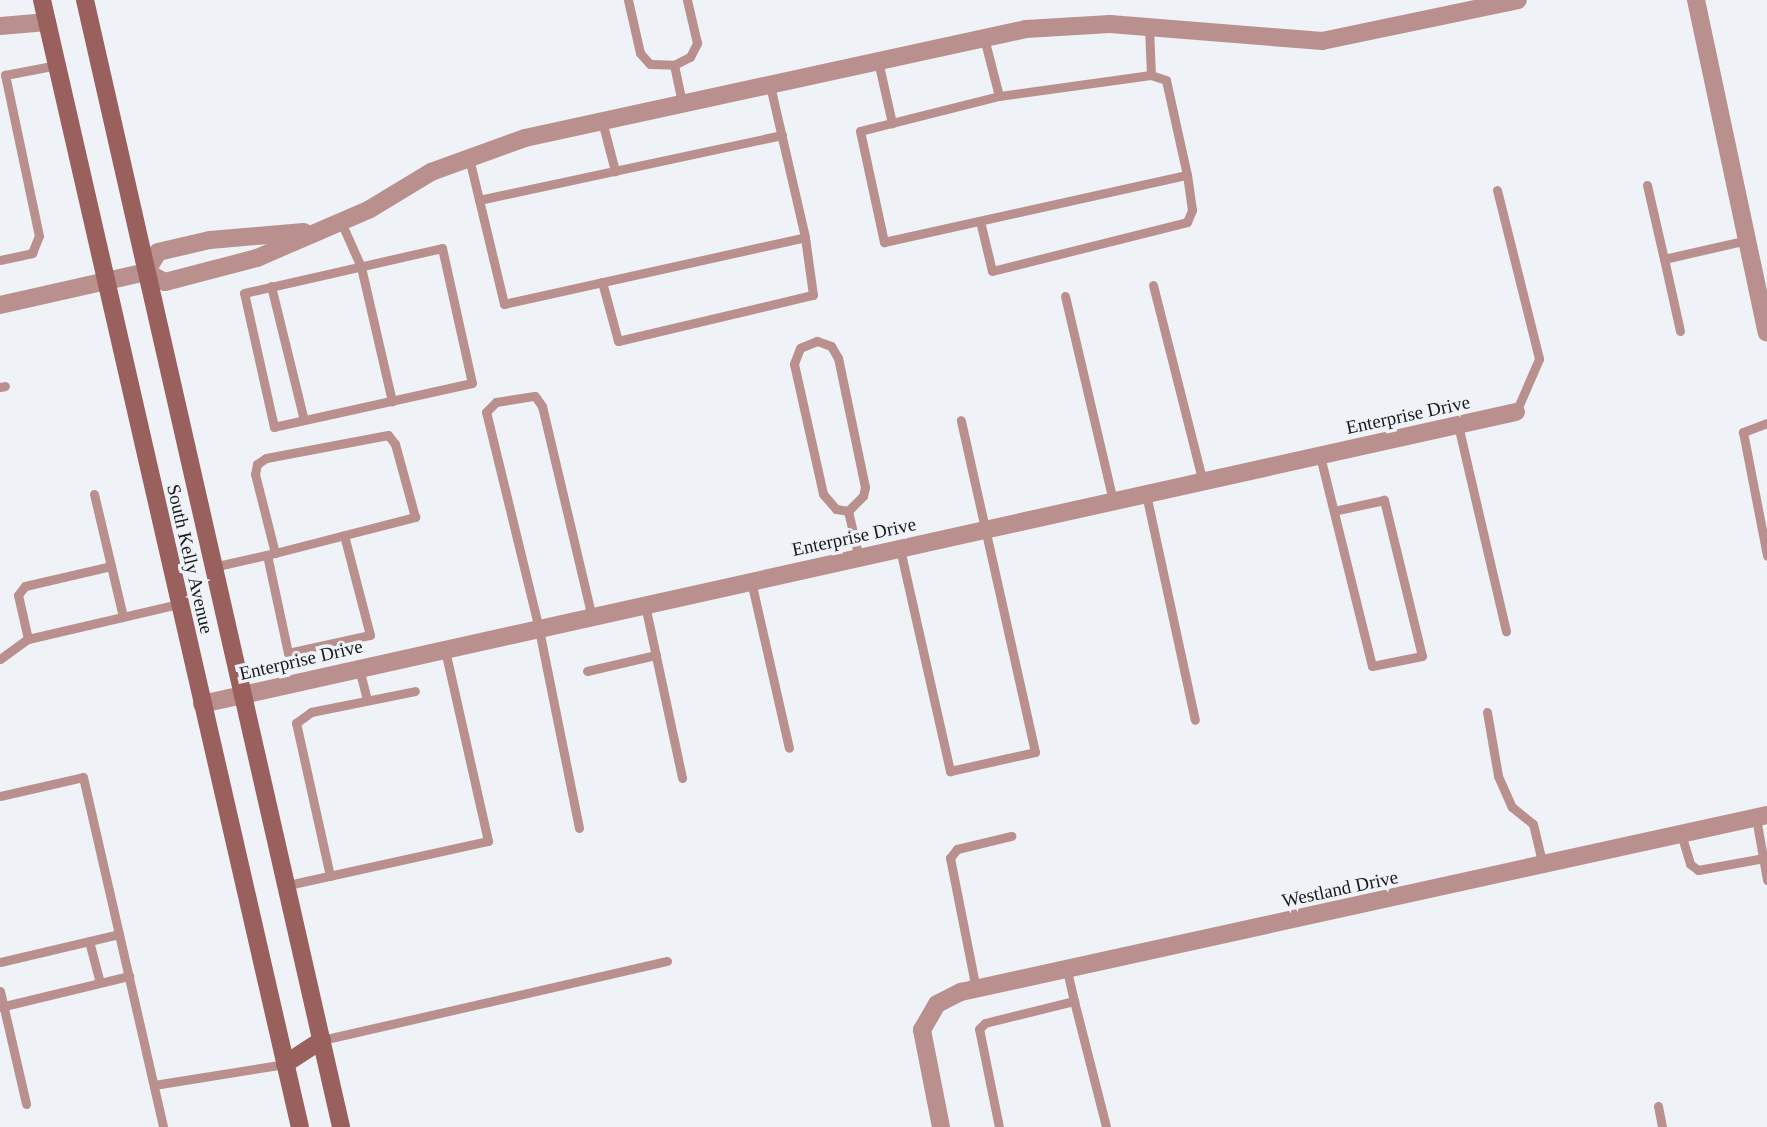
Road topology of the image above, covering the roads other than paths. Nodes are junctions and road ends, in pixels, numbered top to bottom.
1 (41, 0) edge
2 (85, 0) edge
3 (628, 0) edge
4 (688, 0) edge
5 (1518, 0) edge
6 (1696, 0) edge
7 (47, 22) junction
8 (0, 26) edge
9 (1149, 28) junction
10 (984, 38) junction
11 (878, 61) junction
12 (57, 65) junction
13 (674, 65) junction
14 (1151, 75) junction
15 (770, 85) junction
16 (999, 96) junction
17 (682, 104) junction
18 (602, 121) junction
19 (892, 123) junction
20 (782, 135) junction
21 (468, 157) junction
22 (615, 171) junction
23 (1187, 175) junction
24 (1647, 185) dead end
25 (1497, 190) dead end
26 (479, 200) junction
27 (980, 221) junction
28 (334, 225) junction
29 (805, 237) junction
30 (1747, 240) junction
31 (1664, 259) junction
32 (0, 260) edge
33 (361, 267) junction
34 (146, 272) junction
35 (103, 281) junction
36 (602, 282) junction
37 (1153, 285) dead end
38 (271, 286) junction
39 (1065, 296) dead end
40 (0, 304) edge
41 (1680, 331) dead end
42 (1767, 333) edge
43 (392, 401) junction
44 (1516, 412) joint
45 (961, 420) dead end
46 (304, 421) junction
47 (1767, 423) edge
48 (1458, 425) junction
49 (1320, 456) junction
50 (1203, 482) junction
51 (94, 494) dead end
52 (1146, 494) junction
53 (1114, 501) junction
54 (848, 511) junction
55 (1334, 511) junction
56 (985, 530) junction
57 (344, 535) junction
58 (900, 549) junction
59 (271, 554) junction
60 (1767, 556) edge
61 (859, 558) junction
62 (111, 566) junction
63 (213, 567) junction
64 (751, 581) junction
65 (179, 604) junction
66 (645, 605) junction
67 (124, 617) junction
68 (592, 617) junction
69 (539, 629) junction
70 (1506, 631) dead end
71 (28, 639) junction
72 (445, 650) junction
73 (656, 655) junction
74 (0, 659) edge
75 (359, 668) junction
76 (587, 671) dead end
77 (415, 691) dead end
78 (243, 694) junction
79 (367, 700) junction
80 (202, 704) junction
81 (1487, 712) dead end
82 (1195, 720) dead end
83 (789, 748) dead end
84 (682, 778) dead end
85 (0, 796) edge
86 (1762, 816) edge
87 (579, 828) dead end
88 (1681, 834) junction
89 (1011, 836) dead end
90 (1764, 858) junction
91 (1544, 866) junction
92 (330, 876) junction
93 (1767, 880) edge
94 (288, 885) junction
95 (119, 934) junction
96 (89, 941) junction
97 (667, 961) dead end
98 (0, 962) edge
99 (1067, 970) junction
100 (129, 976) junction
101 (100, 983) junction
102 (976, 989) junction
103 (0, 990) edge
104 (1074, 1001) junction
105 (2, 1006) edge
106 (322, 1040) junction
107 (285, 1064) junction
108 (154, 1085) junction
109 (26, 1104) dead end
110 (1658, 1106) dead end
111 (163, 1127) edge
112 (300, 1127) edge
113 (341, 1127) edge
114 (940, 1127) edge
115 (999, 1127) edge
116 (1106, 1127) edge
117 (1662, 1127) edge

1 - 7 main road, South Kelly Avenue
2 - 34 main road, South Kelly Avenue
3 - 13 lane
4 - 13 lane
5 - 9 street
6 - 30 street
7 - 8 street
7 - 12 main road, South Kelly Avenue
9 - 10 street
9 - 14 lane
10 - 11 street
10 - 16 lane
11 - 15 street
11 - 19 lane
12 - 32 lane
12 - 35 main road, South Kelly Avenue
13 - 17 lane
14 - 16 lane
14 - 23 lane
15 - 17 street
15 - 20 lane
16 - 19 lane
17 - 18 street
18 - 21 street
18 - 22 lane
19 - 27 lane
20 - 22 lane
20 - 29 lane
21 - 26 lane
21 - 28 street
22 - 26 lane
23 - 27 lane
23 - 27 lane
24 - 31 lane
25 - 44 lane
26 - 36 lane
28 - 33 lane
28 - 34 street
28 - 34 street
29 - 36 lane
29 - 36 lane
30 - 31 lane
30 - 42 street
31 - 41 lane
33 - 38 lane
33 - 43 lane
33 - 43 lane
34 - 35 street
34 - 63 main road, South Kelly Avenue
35 - 40 street
35 - 65 main road, South Kelly Avenue
37 - 50 lane
38 - 46 lane
38 - 46 lane
39 - 53 lane
43 - 46 lane
44 - 48 street, Enterprise Drive
45 - 56 lane
47 - 60 lane
48 - 49 street, Enterprise Drive
48 - 70 lane
49 - 50 street, Enterprise Drive
49 - 55 lane
50 - 52 street, Enterprise Drive
51 - 62 lane
52 - 53 street, Enterprise Drive
52 - 82 lane
53 - 56 street, Enterprise Drive
54 - 54 lane
54 - 61 lane
55 - 55 lane
56 - 58 street, Enterprise Drive
56 - 58 lane
57 - 59 lane
57 - 59 lane
57 - 59 lane
58 - 61 street, Enterprise Drive
59 - 63 lane
61 - 64 street, Enterprise Drive
62 - 67 lane
62 - 71 lane
63 - 78 main road, South Kelly Avenue
64 - 66 street, Enterprise Drive
64 - 83 lane
65 - 67 lane
65 - 80 main road, South Kelly Avenue
66 - 68 street, Enterprise Drive
66 - 73 lane
67 - 71 lane
68 - 69 street, Enterprise Drive
68 - 69 lane
69 - 72 street, Enterprise Drive
69 - 87 lane
71 - 74 lane
72 - 75 street, Enterprise Drive
72 - 92 lane
73 - 76 lane
73 - 84 lane
75 - 78 street, Enterprise Drive
75 - 79 lane
77 - 79 lane
78 - 80 street, Enterprise Drive
78 - 94 main road, South Kelly Avenue
79 - 92 lane
80 - 107 main road, South Kelly Avenue
81 - 91 lane
85 - 95 lane
86 - 88 street, Westland Drive
86 - 90 lane
88 - 90 lane
88 - 91 street, Westland Drive
89 - 102 lane
90 - 93 lane
91 - 99 street, Westland Drive
92 - 94 lane
94 - 106 main road, South Kelly Avenue
95 - 96 lane
95 - 100 lane
96 - 98 lane
96 - 101 lane
97 - 106 lane
99 - 102 street, Westland Drive
99 - 104 lane
100 - 101 lane
100 - 108 lane
101 - 105 lane
102 - 114 street, Westland Drive
103 - 105 lane
104 - 115 lane
104 - 116 lane
105 - 109 lane
106 - 107 main road
106 - 113 main road, South Kelly Avenue
107 - 108 lane
107 - 112 main road, South Kelly Avenue
108 - 111 lane
110 - 117 lane

